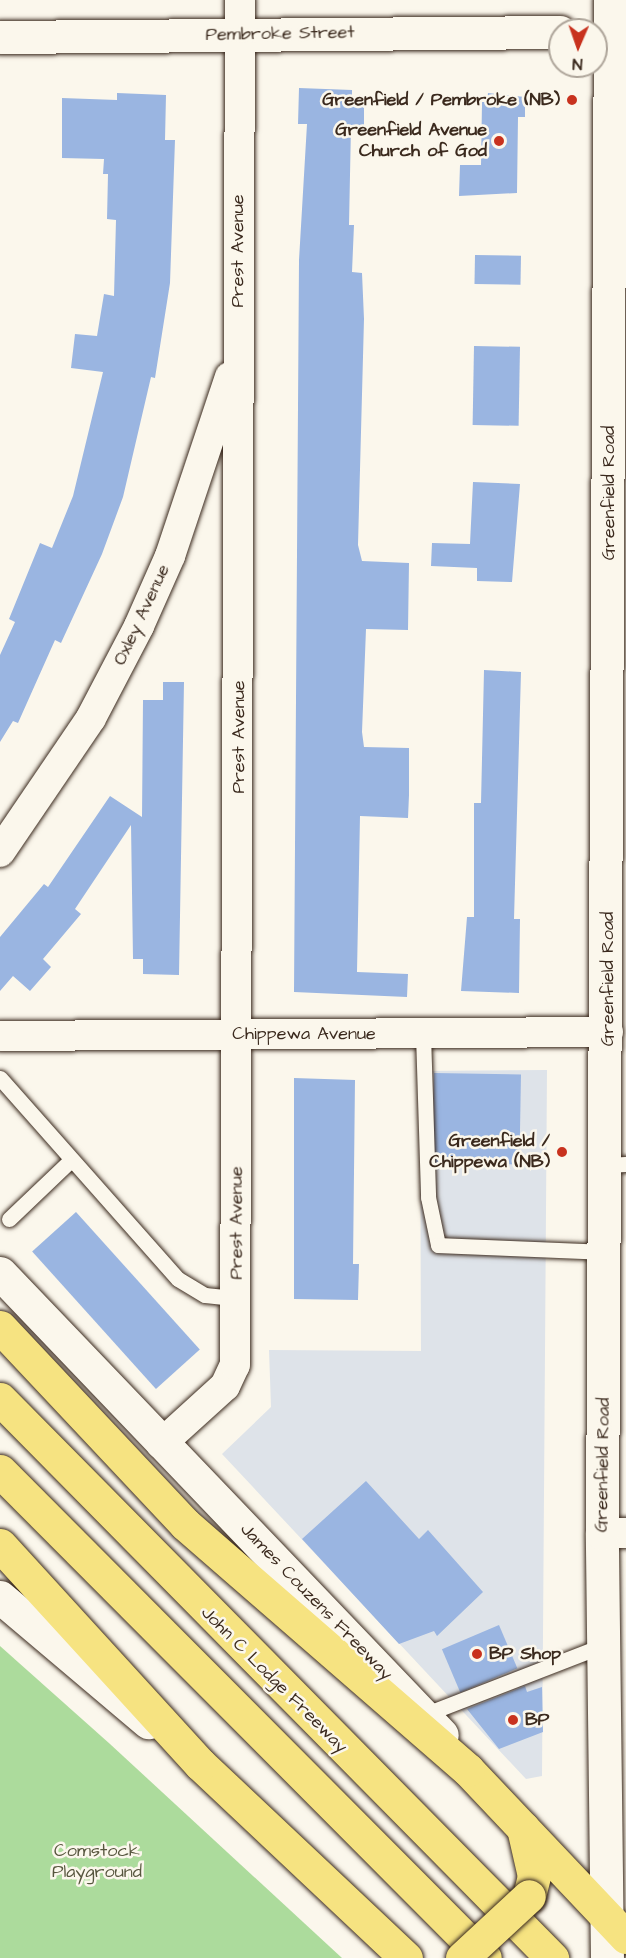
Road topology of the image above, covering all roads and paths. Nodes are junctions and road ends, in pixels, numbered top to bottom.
1 (240, 0) edge
2 (610, 0) edge
3 (548, 32) edge
4 (611, 33) edge
5 (240, 34) junction
6 (0, 37) edge
7 (238, 355) junction
8 (617, 794) edge
9 (0, 852) edge
10 (608, 1032) junction
11 (423, 1034) junction
12 (238, 1035) junction
13 (0, 1036) edge
14 (0, 1077) edge
15 (71, 1160) junction
16 (616, 1164) edge
17 (9, 1219) dead end
18 (606, 1252) junction
19 (0, 1273) edge
20 (236, 1298) junction
21 (0, 1327) edge
22 (0, 1399) edge
23 (161, 1444) junction
24 (0, 1471) edge
25 (614, 1533) edge
26 (0, 1545) edge
27 (0, 1597) edge
28 (604, 1645) junction
29 (426, 1714) junction
30 (200, 1764) junction
31 (468, 1770) junction
32 (523, 1828) junction
33 (616, 1861) edge
34 (617, 1926) edge
35 (406, 1957) edge
36 (462, 1958) edge
37 (485, 1958) edge
38 (552, 1958) edge
39 (607, 1958) edge

1 - 5 street, Prest Avenue
2 - 4 main road, Greenfield Road
3 - 5 main road, Pembroke Street
4 - 8 main road, Greenfield Road
5 - 6 main road, Pembroke Street
5 - 7 street, Prest Avenue
7 - 9 street, Oxley Avenue
7 - 12 street, Prest Avenue
8 - 10 main road, Greenfield Road
10 - 11 street, Chippewa Avenue
10 - 16 main road, Greenfield Road
11 - 12 street, Chippewa Avenue
11 - 18 lane
12 - 13 street, Chippewa Avenue
12 - 20 street, Prest Avenue
14 - 15 lane
15 - 17 lane
15 - 20 lane
16 - 18 main road, Greenfield Road
18 - 25 main road, Greenfield Road
19 - 23 main road, James Couzens Freeway
20 - 23 street, Prest Avenue
21 - 31 main road
22 - 38 main road, John C Lodge Freeway
23 - 29 main road, James Couzens Freeway
24 - 37 main road
25 - 28 main road, Greenfield Road
26 - 30 main road
27 - 30 main road
28 - 29 lane
28 - 33 main road, Greenfield Road
29 - 31 main road, James Couzens Freeway
30 - 35 main road
31 - 32 main road, James Couzens Freeway
32 - 34 main road, James Couzens Freeway
32 - 36 main road, bridge
33 - 34 main road, Greenfield Road
34 - 39 main road, Greenfield Road

